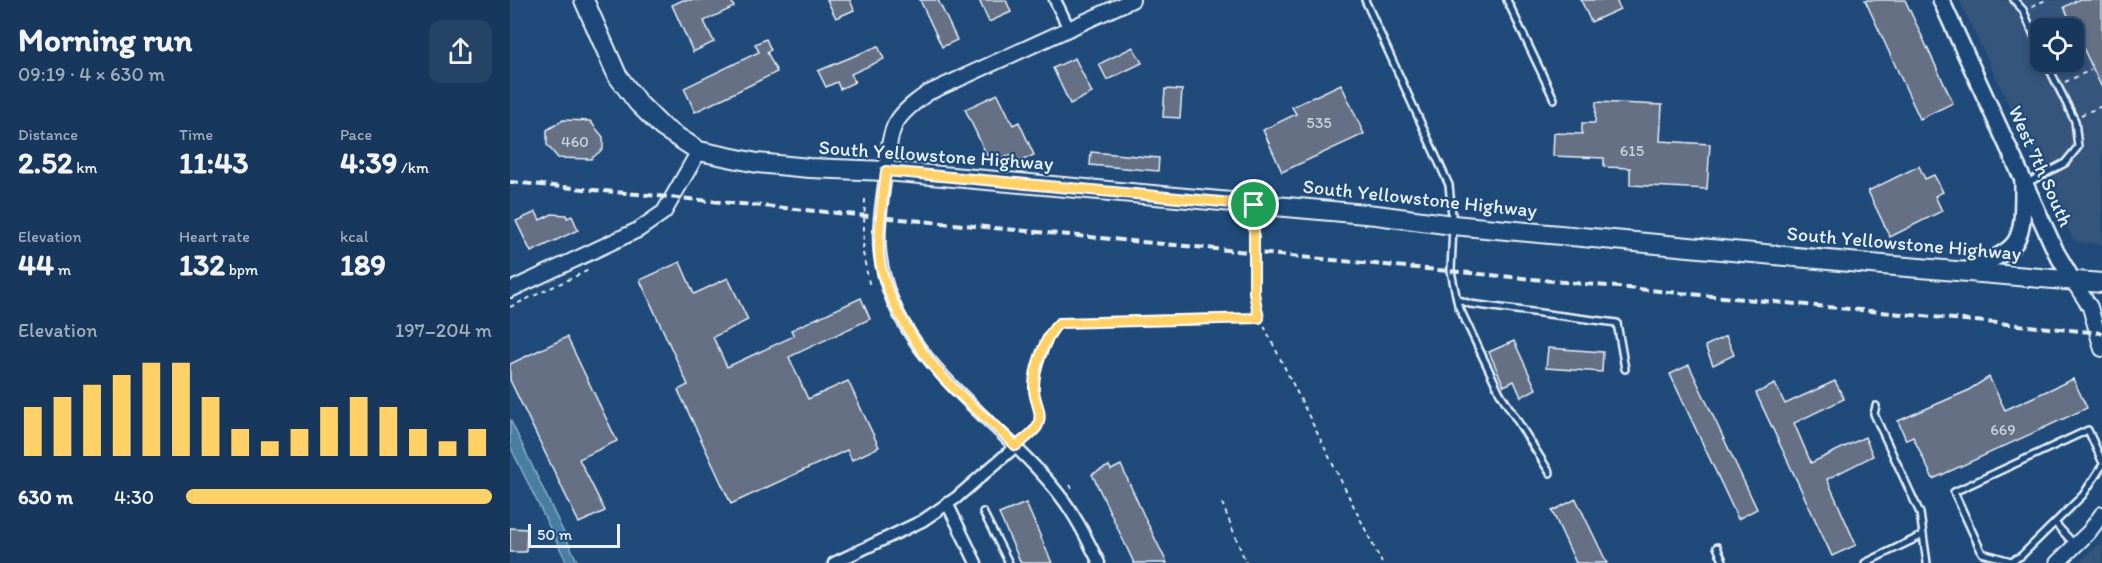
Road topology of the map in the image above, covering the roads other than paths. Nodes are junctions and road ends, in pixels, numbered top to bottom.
1 (584, 0) edge
2 (1055, 0) edge
3 (1132, 0) edge
4 (1365, 0) edge
5 (1507, 0) edge
6 (2014, 0) edge
7 (1943, 1) edge
8 (2030, 26) edge
9 (1069, 29) junction
10 (2051, 72) edge
11 (1554, 99) dead end
12 (699, 150) junction
13 (886, 171) junction
14 (2025, 179) junction
15 (1453, 225) junction
16 (1962, 272) junction
17 (2073, 281) junction
18 (2102, 283) edge
19 (510, 290) edge
20 (1457, 299) junction
21 (1259, 318) road end
22 (2102, 350) edge
23 (1625, 369) dead end
24 (1876, 406) dead end
25 (1016, 446) junction
26 (2102, 464) edge
27 (1550, 472) dead end
28 (947, 503) junction
29 (983, 512) dead end
30 (2102, 514) edge
31 (2055, 523) junction
32 (2096, 531) edge
33 (1923, 535) junction
34 (2075, 546) junction
35 (1717, 548) dead end
36 (1987, 554) junction
37 (834, 563) edge
38 (975, 563) edge
39 (1009, 563) edge
40 (1100, 563) edge
41 (1724, 563) edge
42 (1865, 563) edge
43 (1927, 563) edge
44 (1984, 563) edge
45 (2057, 563) edge

1 - 12 main road, South Yellowstone Highway
2 - 9 street
3 - 9 street
4 - 15 lane
5 - 11 lane
6 - 8 lane
7 - 14 main road, West 7th South
9 - 13 street
10 - 14 lane
12 - 13 main road, South Yellowstone Highway
12 - 19 street
13 - 15 main road, South Yellowstone Highway
13 - 25 street
14 - 16 main road
14 - 17 main road, West 7th South
15 - 16 main road, South Yellowstone Highway
15 - 20 lane
16 - 17 main road, South Yellowstone Highway
17 - 18 main road, South Yellowstone Highway
17 - 22 street, West 7th South
20 - 23 lane
20 - 27 lane
21 - 25 lane
24 - 33 lane
25 - 28 street
25 - 40 street
26 - 31 lane
26 - 36 lane
28 - 37 street
28 - 38 street
29 - 39 lane
30 - 32 street
31 - 34 lane
31 - 36 lane
32 - 34 street
33 - 42 lane
33 - 43 lane
34 - 45 street
35 - 41 lane
36 - 44 lane

